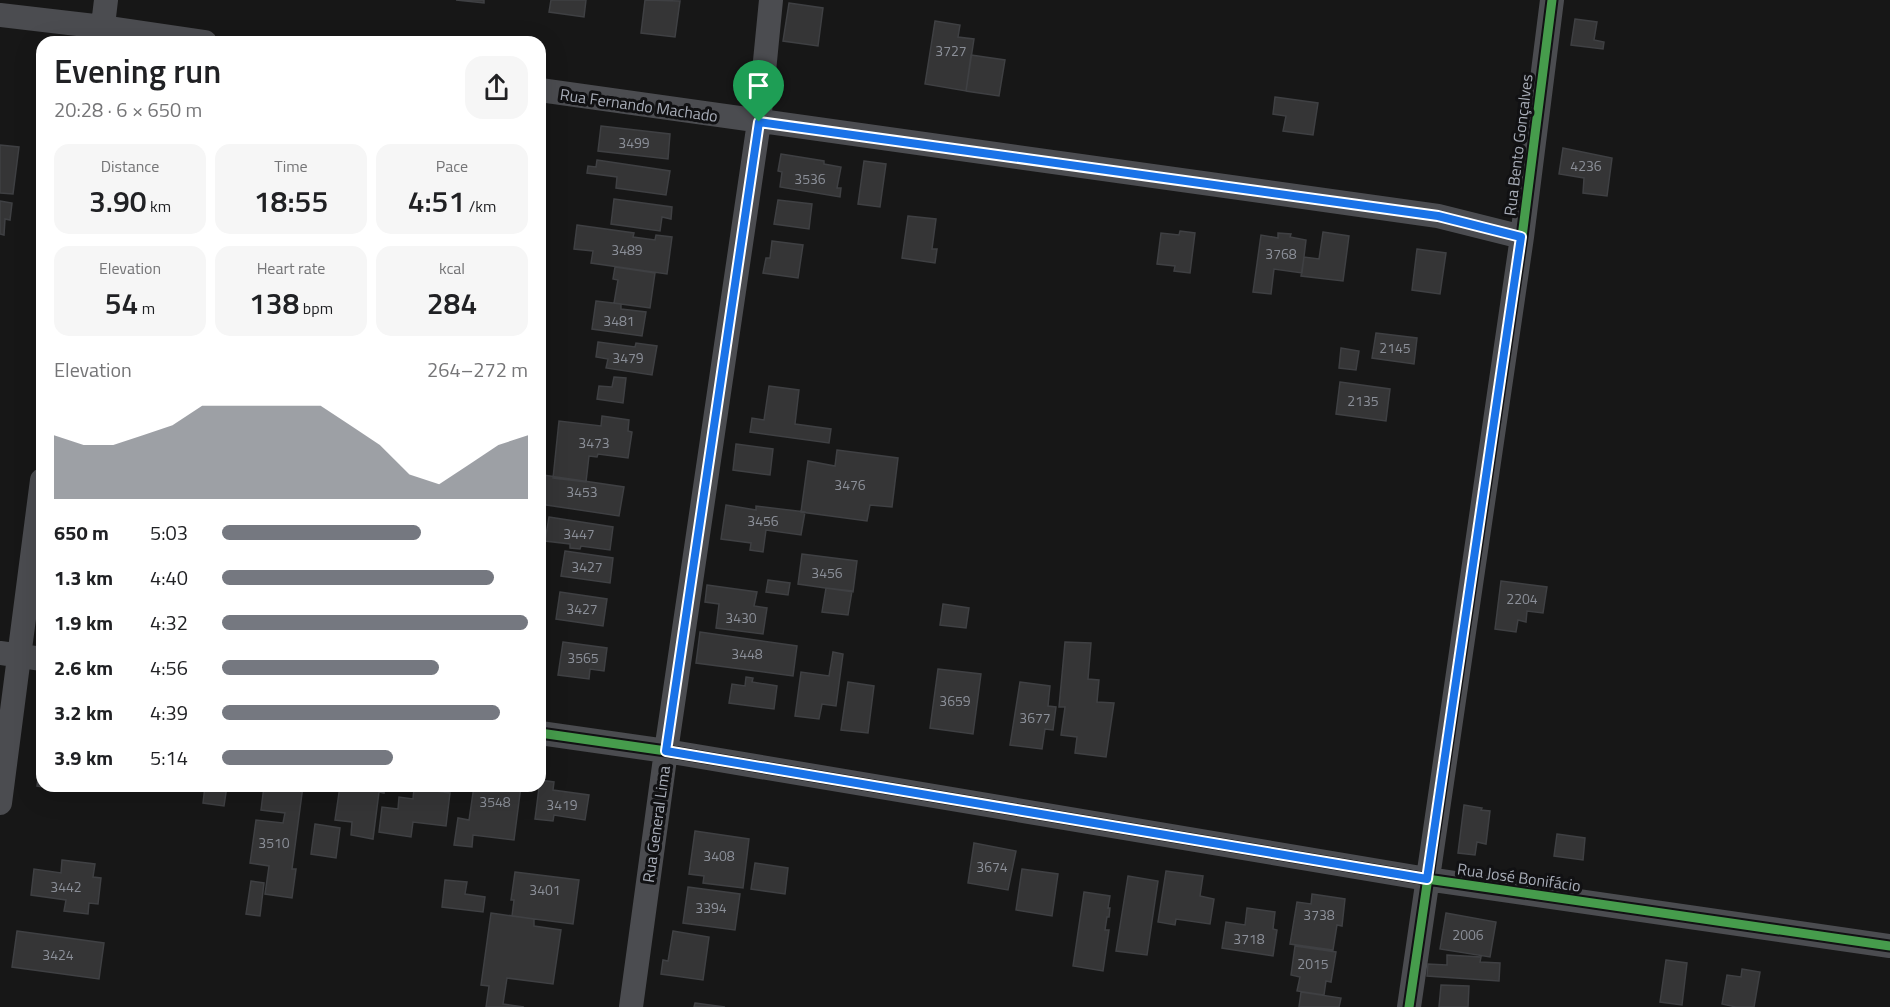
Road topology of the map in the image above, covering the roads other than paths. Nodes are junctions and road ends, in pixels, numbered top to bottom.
1 (106, 0) edge
2 (771, 0) edge
3 (1552, 0) edge
4 (0, 15) edge
5 (102, 35) edge
6 (546, 91) edge
7 (759, 122) junction
8 (1521, 237) junction
9 (36, 528) edge
10 (20, 656) edge
11 (546, 734) edge
12 (666, 751) junction
13 (0, 802) edge
14 (1427, 879) junction
15 (1890, 946) edge
16 (631, 1007) edge
17 (1409, 1007) edge

1 - 5 street
2 - 7 street, Rua General Lima
3 - 8 street, Rua Bento Gonçalves
4 - 5 street
6 - 7 street, Rua Fernando Machado
7 - 8 street, Rua Fernando Machado
7 - 12 street, Rua General Lima
8 - 14 street, Rua Bento Gonçalves
9 - 10 street
10 - 13 street
11 - 12 street, Rua José Bonifácio
12 - 14 street, Rua José Bonifácio
12 - 16 street, Rua General Lima
14 - 15 street, Rua José Bonifácio
14 - 17 street, Rua Bento Gonçalves

